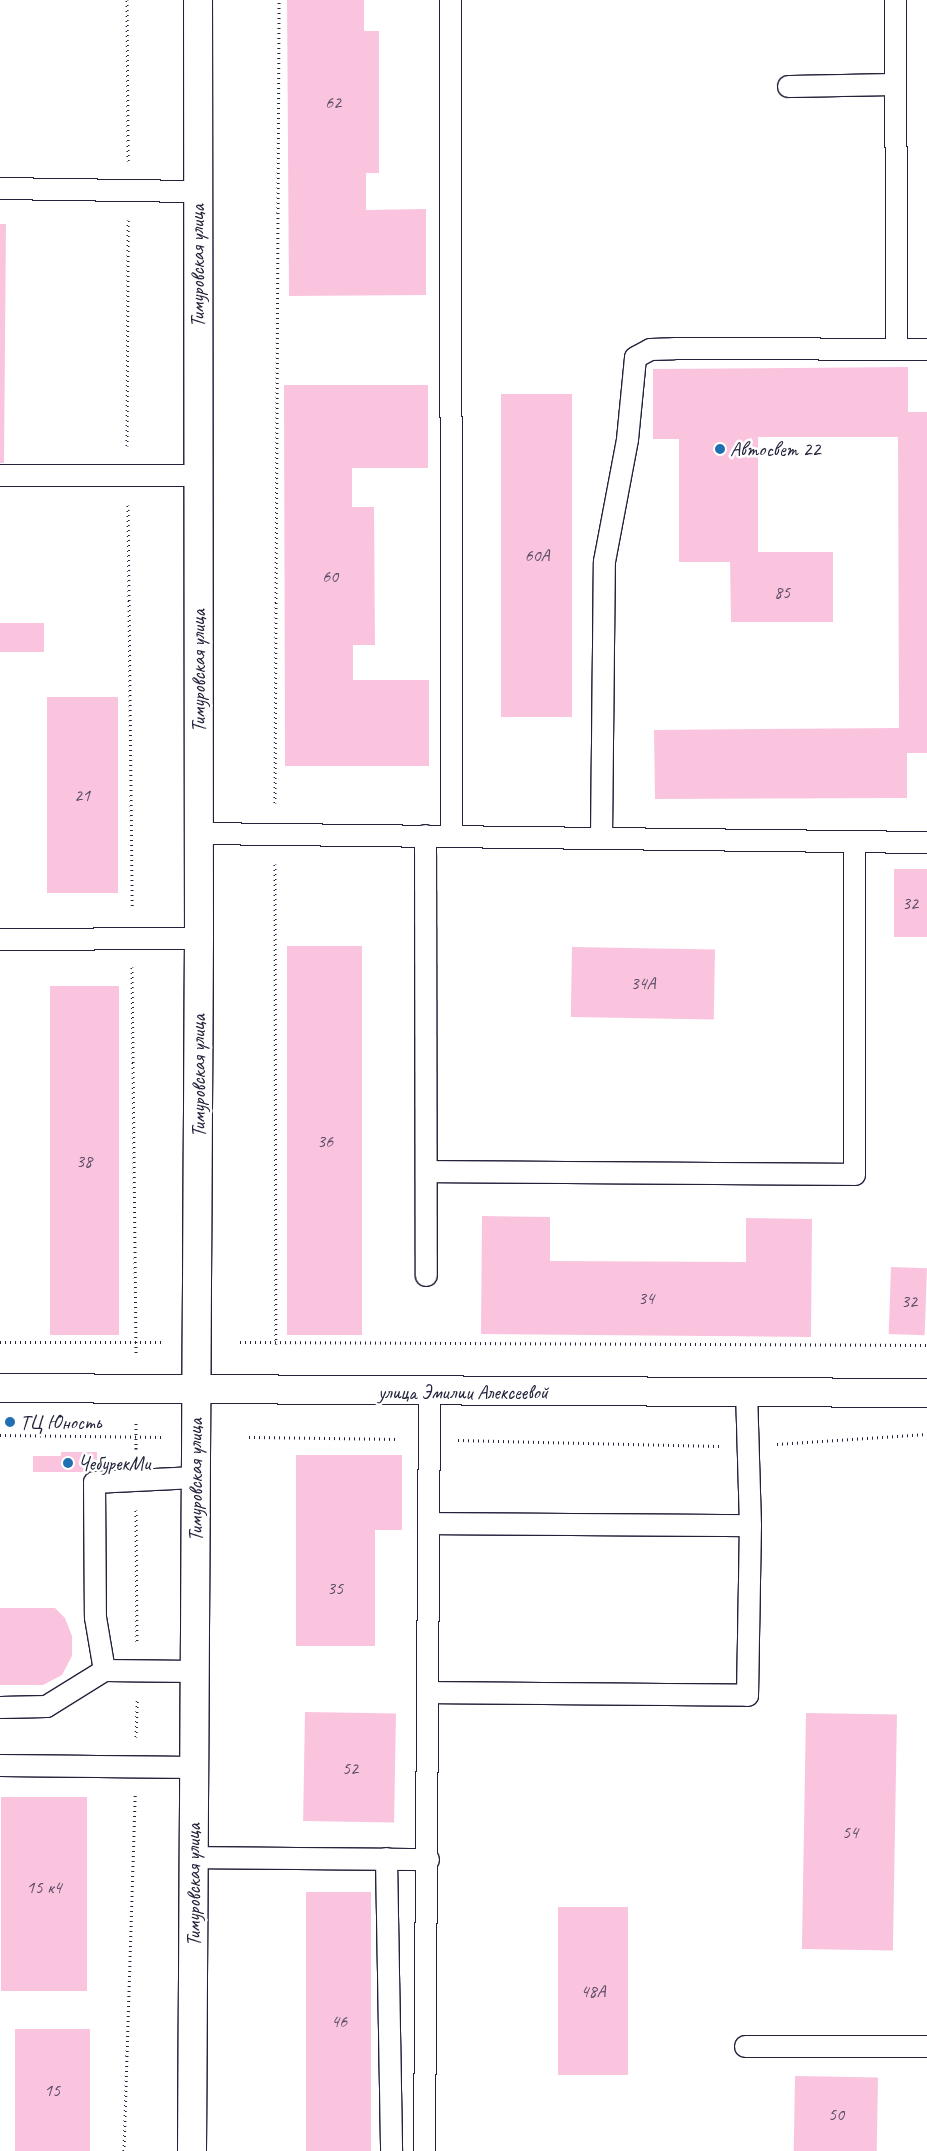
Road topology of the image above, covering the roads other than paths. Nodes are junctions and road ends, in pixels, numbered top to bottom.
1 (198, 0) edge
2 (450, 0) edge
3 (895, 0) edge
4 (896, 84) junction
5 (788, 86) dead end
6 (0, 188) edge
7 (197, 191) junction
8 (896, 349) junction
9 (927, 349) edge
10 (0, 475) edge
11 (197, 475) junction
12 (199, 833) junction
13 (425, 835) junction
14 (451, 835) junction
15 (601, 837) junction
16 (854, 841) junction
17 (927, 842) edge
18 (199, 938) junction
19 (0, 939) edge
20 (426, 1171) junction
21 (426, 1276) dead end
22 (0, 1388) edge
23 (195, 1390) junction
24 (429, 1392) junction
25 (927, 1393) edge
26 (746, 1394) junction
27 (194, 1477) junction
28 (429, 1523) junction
29 (750, 1525) junction
30 (104, 1670) junction
31 (194, 1672) junction
32 (430, 1692) junction
33 (0, 1707) edge
34 (0, 1765) edge
35 (194, 1767) junction
36 (193, 1857) junction
37 (386, 1858) junction
38 (428, 1859) junction
39 (745, 2046) dead end
40 (927, 2046) edge
41 (192, 2151) edge
42 (391, 2151) edge
43 (424, 2151) edge

1 - 7 street, Тимуровская улица
2 - 14 lane
3 - 4 lane
4 - 5 lane
4 - 8 lane
6 - 7 lane
7 - 11 street, Тимуровская улица
8 - 9 lane
8 - 15 lane
10 - 11 lane
11 - 12 street, Тимуровская улица
12 - 13 lane
12 - 18 street, Тимуровская улица
13 - 14 lane
13 - 20 lane
14 - 15 lane
15 - 16 lane
16 - 17 lane
16 - 20 lane
18 - 19 lane
18 - 23 street, Тимуровская улица
20 - 21 lane
22 - 23 street, улица Эмилии Алексеевой
23 - 24 street, улица Эмилии Алексеевой
23 - 27 street, Тимуровская улица
24 - 26 street, улица Эмилии Алексеевой
24 - 28 lane
25 - 26 street, улица Эмилии Алексеевой
26 - 29 lane
27 - 30 lane
27 - 31 street, Тимуровская улица
28 - 29 lane
28 - 32 lane
29 - 32 lane
30 - 31 lane
30 - 33 lane
31 - 35 street, Тимуровская улица
32 - 38 lane
34 - 35 lane
35 - 36 street, Тимуровская улица
36 - 37 lane
36 - 41 street, Тимуровская улица
37 - 38 lane
37 - 42 lane
38 - 43 lane
39 - 40 lane

